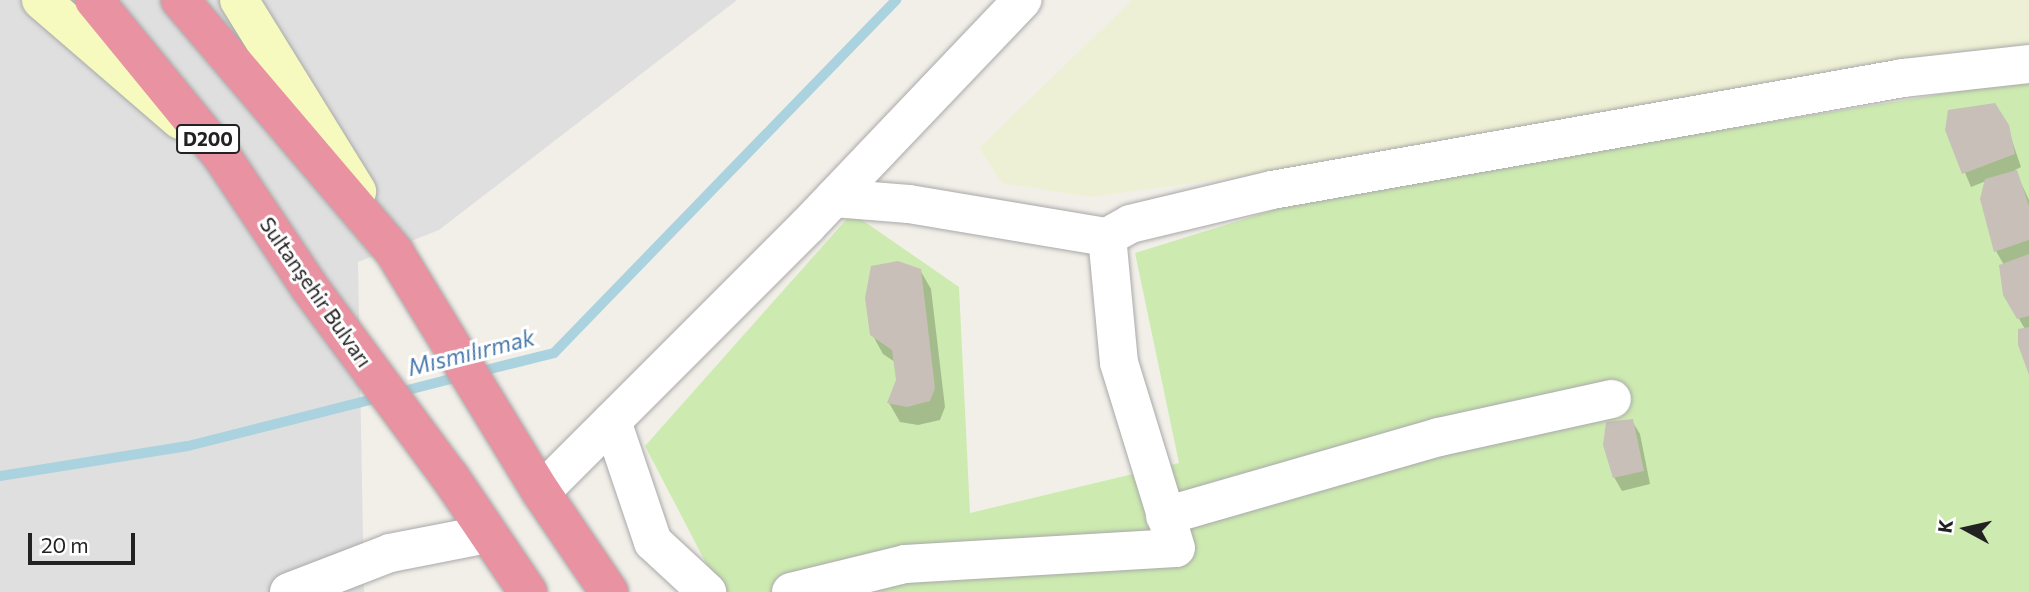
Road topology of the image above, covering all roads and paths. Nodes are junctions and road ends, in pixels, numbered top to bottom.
1 (41, 0) edge
2 (94, 0) edge
3 (180, 0) edge
4 (239, 0) edge
5 (1022, 0) edge
6 (2029, 64) edge
7 (221, 155) junction
8 (834, 198) junction
9 (1107, 237) junction
10 (395, 253) junction
11 (1612, 400) dead end
12 (612, 421) junction
13 (541, 492) junction
14 (1165, 516) junction
15 (488, 534) junction
16 (289, 592) edge
17 (528, 592) edge
18 (609, 592) edge
19 (707, 592) edge
20 (791, 592) edge

1 - 7 main road
2 - 7 highway, Sultanşehir Bulvarı / D200
3 - 10 highway
4 - 10 main road
5 - 8 street
6 - 9 street
7 - 15 highway, Sultanşehir Bulvarı / D200
8 - 9 street
8 - 12 street
9 - 14 street
10 - 13 highway
11 - 14 street
12 - 13 street
12 - 19 street
13 - 18 highway
14 - 20 street
15 - 16 street
15 - 17 highway, Sultanşehir Bulvarı / D200

